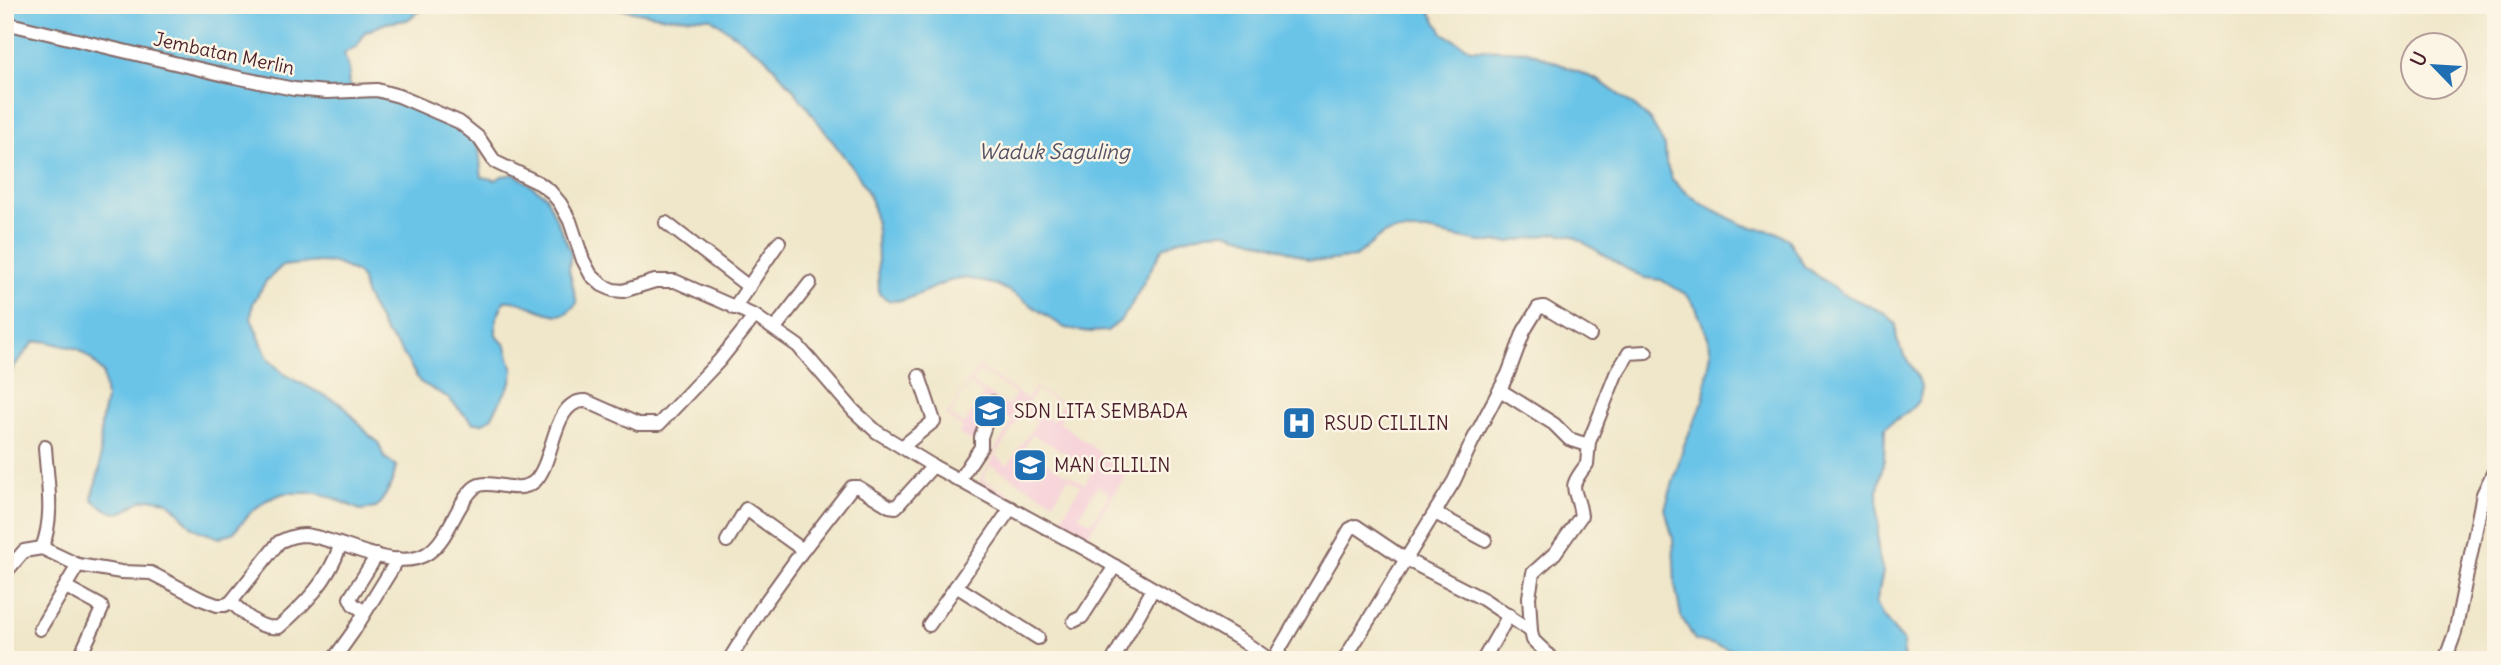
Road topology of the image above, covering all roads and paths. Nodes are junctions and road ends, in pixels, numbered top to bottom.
1 (5, 23) edge
2 (666, 223) dead end
3 (779, 242) dead end
4 (810, 284) dead end
5 (749, 287) junction
6 (734, 308) junction
7 (755, 316) junction
8 (775, 328) junction
9 (1590, 335) dead end
10 (1646, 352) dead end
11 (919, 376) dead end
12 (1500, 390) junction
13 (993, 402) dead end
14 (1588, 445) junction
15 (45, 447) dead end
16 (902, 447) junction
17 (933, 466) junction
18 (2496, 467) edge
19 (958, 480) junction
20 (1011, 508) junction
21 (1435, 513) junction
22 (1485, 540) dead end
23 (727, 541) dead end
24 (340, 546) junction
25 (41, 548) junction
26 (803, 550) junction
27 (377, 555) junction
28 (398, 559) junction
29 (1405, 559) junction
30 (78, 565) junction
31 (1115, 566) junction
32 (5, 573) edge
33 (956, 586) junction
34 (66, 587) junction
35 (1153, 589) junction
36 (231, 602) junction
37 (365, 612) junction
38 (1509, 615) junction
39 (1074, 621) dead end
40 (929, 625) dead end
41 (40, 629) dead end
42 (1531, 631) junction
43 (1038, 638) dead end
44 (80, 656) dead end
45 (333, 660) edge
46 (729, 660) edge
47 (1113, 660) edge
48 (1272, 660) edge
49 (1344, 660) edge
50 (1483, 660) edge
51 (1554, 660) edge
52 (2445, 660) edge

1 - 6 street, Jembatan Merlin
2 - 5 street
3 - 5 street
4 - 8 street
5 - 6 street
6 - 7 street, Jembatan Merlin
7 - 8 street, Jembatan Merlin
7 - 28 street
8 - 16 street, Jembatan Merlin
9 - 12 street
10 - 14 street
11 - 16 street
12 - 14 street
12 - 21 street
13 - 19 street
14 - 42 street
15 - 25 street
16 - 17 street, Jembatan Merlin
17 - 19 street, Jembatan Merlin
17 - 26 street
18 - 52 street
19 - 20 street, Jembatan Merlin
20 - 31 street, Jembatan Merlin
20 - 33 street
21 - 22 street
21 - 29 street
23 - 26 street
24 - 27 street
24 - 36 street
24 - 36 street
25 - 30 street
25 - 32 street
26 - 46 street
27 - 28 street
27 - 37 street
28 - 37 street
29 - 38 street
29 - 48 street
29 - 49 street
30 - 34 street
30 - 36 street
31 - 35 street, Jembatan Merlin
31 - 39 street
33 - 40 street
33 - 43 street
34 - 41 street
34 - 44 street
35 - 47 street
35 - 48 street, Jembatan Merlin
37 - 45 street
38 - 42 street
38 - 50 street
42 - 51 street

